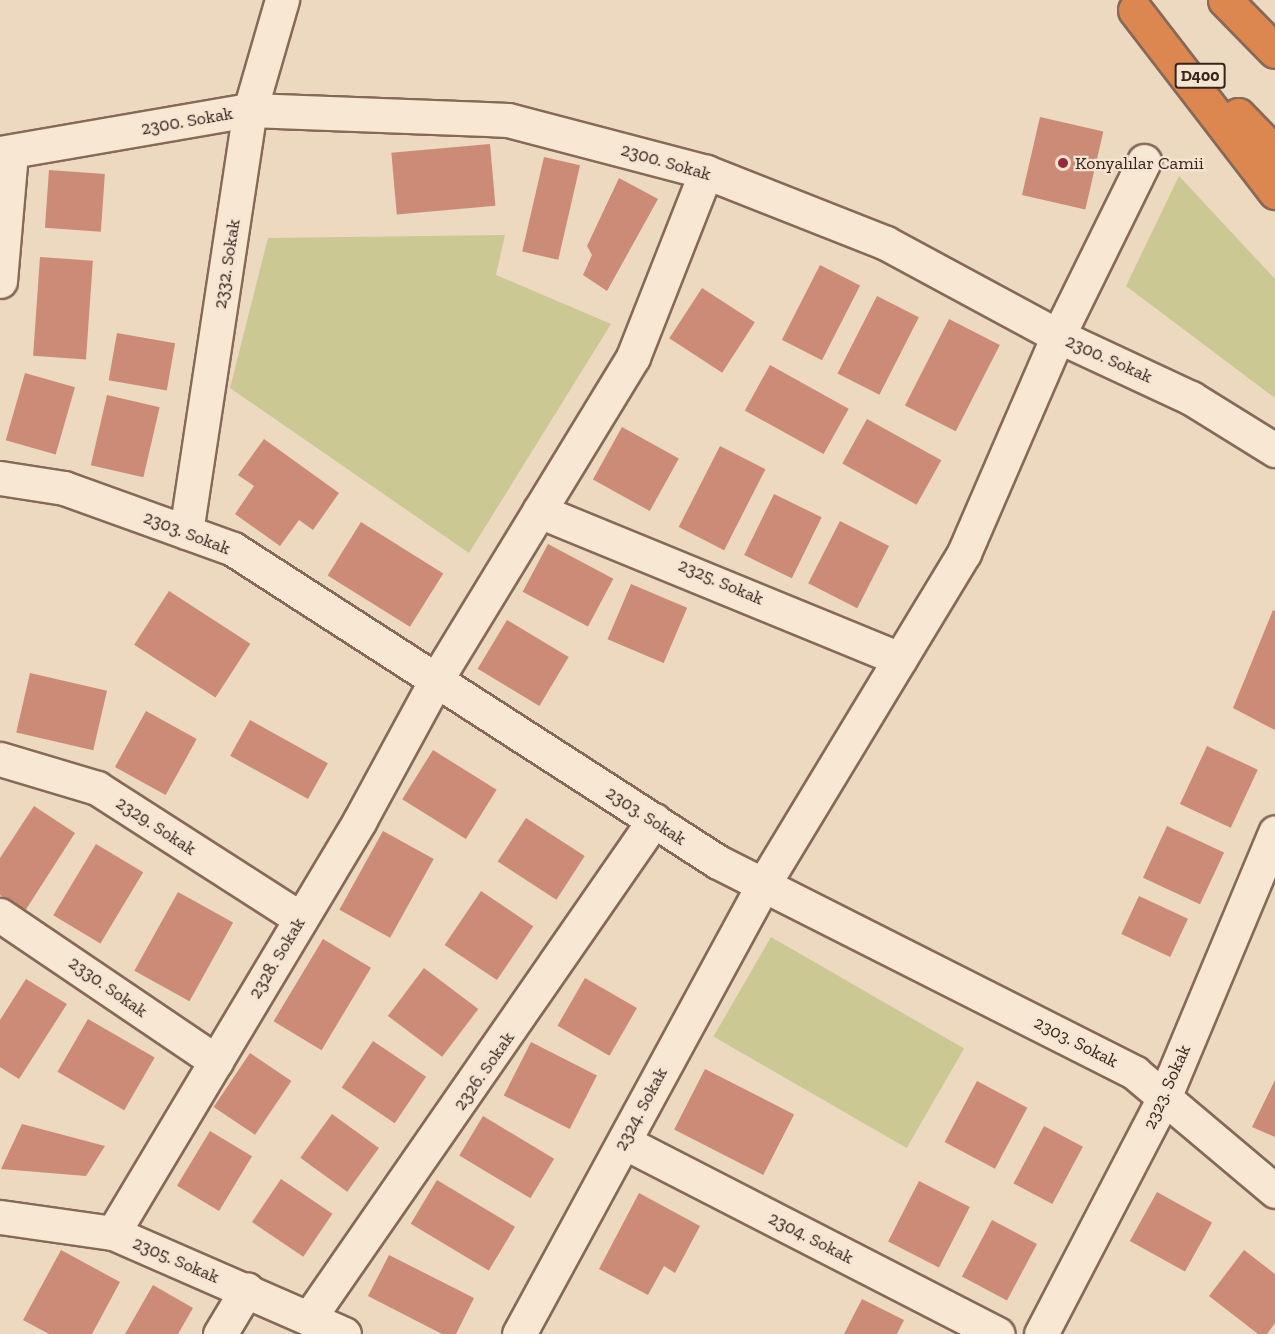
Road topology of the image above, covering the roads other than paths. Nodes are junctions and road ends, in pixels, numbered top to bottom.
1 (282, 0) edge
2 (1225, 0) edge
3 (1130, 5) edge
4 (1275, 51) edge
5 (250, 110) junction
6 (5, 153) edge
7 (1275, 153) edge
8 (1143, 161) dead end
9 (706, 172) junction
10 (1275, 192) edge
11 (0, 281) edge
12 (1058, 336) junction
13 (1275, 450) edge
14 (0, 478) edge
15 (539, 511) junction
16 (186, 532) junction
17 (900, 658) junction
18 (436, 680) junction
19 (0, 759) edge
20 (654, 820) junction
21 (1275, 832) edge
22 (1266, 878) edge
23 (763, 885) junction
24 (0, 915) edge
25 (300, 919) junction
26 (216, 1061) junction
27 (1164, 1098) junction
28 (624, 1142) junction
29 (1275, 1191) edge
30 (0, 1217) edge
31 (113, 1233) junction
32 (246, 1289) junction
33 (309, 1318) junction
34 (220, 1334) edge
35 (344, 1334) edge
36 (519, 1334) edge
37 (998, 1334) edge
38 (1041, 1334) edge

1 - 5 street, 2332. Sokak
2 - 4 highway
3 - 7 highway, D400
3 - 10 highway
5 - 6 street, 2300. Sokak
5 - 9 street, 2300. Sokak
5 - 16 street, 2332. Sokak
6 - 11 street
8 - 12 street, 2324. Sokak
9 - 12 street, 2300. Sokak
9 - 15 street, 2328. Sokak
12 - 13 street, 2300. Sokak
12 - 17 street, 2324. Sokak
14 - 16 street, 2303. Sokak
15 - 17 street, 2325. Sokak
15 - 18 street, 2328. Sokak
16 - 18 street, 2303. Sokak
17 - 23 street, 2324. Sokak
18 - 20 street, 2303. Sokak
18 - 25 street, 2328. Sokak
19 - 25 street, 2329. Sokak
20 - 23 street, 2303. Sokak
20 - 33 street, 2326. Sokak
21 - 22 street, 2323. Sokak
22 - 27 street, 2323. Sokak
23 - 27 street, 2303. Sokak
23 - 28 street, 2324. Sokak
24 - 26 street, 2330. Sokak
25 - 26 street, 2328. Sokak
26 - 31 street, 2328. Sokak
27 - 29 street, 2303. Sokak
27 - 38 street, 2323. Sokak
28 - 36 street, 2324. Sokak
28 - 37 street, 2304. Sokak
30 - 31 street, 2305. Sokak
31 - 32 street, 2305. Sokak
32 - 33 street, 2305. Sokak
32 - 34 street
33 - 35 street, 2305. Sokak

